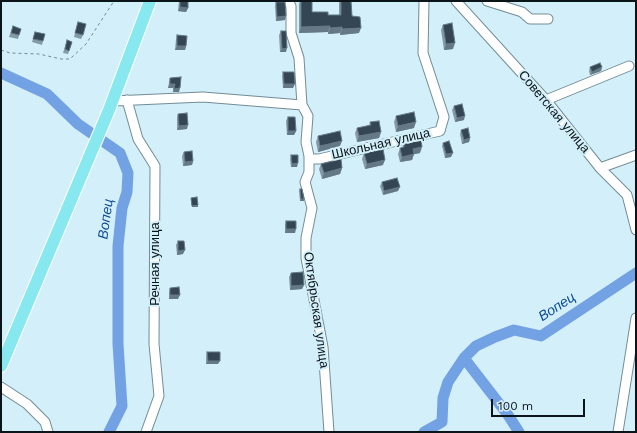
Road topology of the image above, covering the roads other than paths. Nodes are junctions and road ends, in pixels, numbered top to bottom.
1 (150, 1) edge
2 (288, 1) edge
3 (424, 1) edge
4 (456, 1) edge
5 (488, 1) edge
6 (548, 19) dead end
7 (629, 66) dead end
8 (127, 100) junction
9 (546, 100) junction
10 (111, 105) junction
11 (302, 105) junction
12 (636, 155) edge
13 (309, 159) junction
14 (600, 168) junction
15 (636, 230) edge
16 (636, 318) edge
17 (1, 366) edge
18 (1, 387) edge
19 (48, 432) edge
20 (146, 432) edge
21 (329, 432) edge
22 (618, 432) edge

1 - 10 main road
2 - 11 street, Октябрьская улица
3 - 13 street, Школьная улица
4 - 9 street, Советская улица
5 - 6 street
7 - 9 street
8 - 10 street
8 - 11 street
8 - 20 street, Речная улица
9 - 14 street, Советская улица
10 - 17 main road
11 - 13 street, Октябрьская улица
12 - 14 street
13 - 21 street, Октябрьская улица
14 - 15 street, Советская улица
16 - 22 street
18 - 19 street

